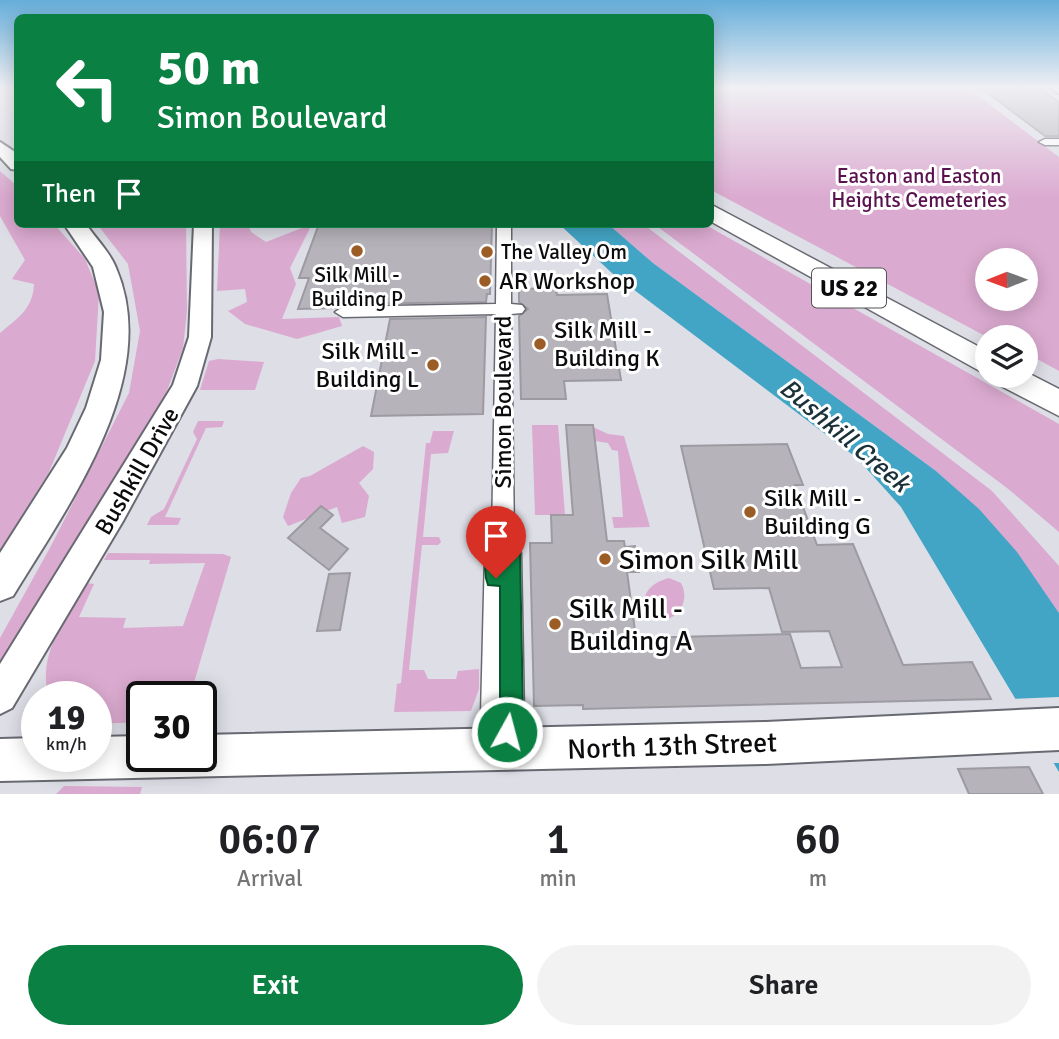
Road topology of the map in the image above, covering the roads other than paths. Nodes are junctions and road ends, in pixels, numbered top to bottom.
1 (1045, 142) dead end
2 (1059, 142) edge
3 (0, 147) edge
4 (14, 161) edge
5 (714, 202) edge
6 (714, 213) edge
7 (78, 228) edge
8 (202, 228) edge
9 (504, 228) edge
10 (510, 309) junction
11 (343, 312) dead end
12 (975, 343) edge
13 (975, 358) edge
14 (1038, 376) edge
15 (1059, 387) edge
16 (1030, 388) edge
17 (1059, 404) edge
18 (0, 584) edge
19 (0, 696) edge
20 (1059, 729) edge
21 (502, 749) junction
22 (217, 756) edge
23 (126, 757) edge
24 (0, 760) edge

1 - 2 street
3 - 4 main road
5 - 12 highway, US 22
6 - 13 highway, US 22
7 - 18 main road
8 - 19 street, Bushkill Drive
9 - 10 street, Simon Boulevard
10 - 11 street
10 - 21 street, Simon Boulevard
14 - 15 highway
16 - 17 highway
20 - 21 main road, North 13th Street
21 - 22 main road, North 13th Street
23 - 24 main road

